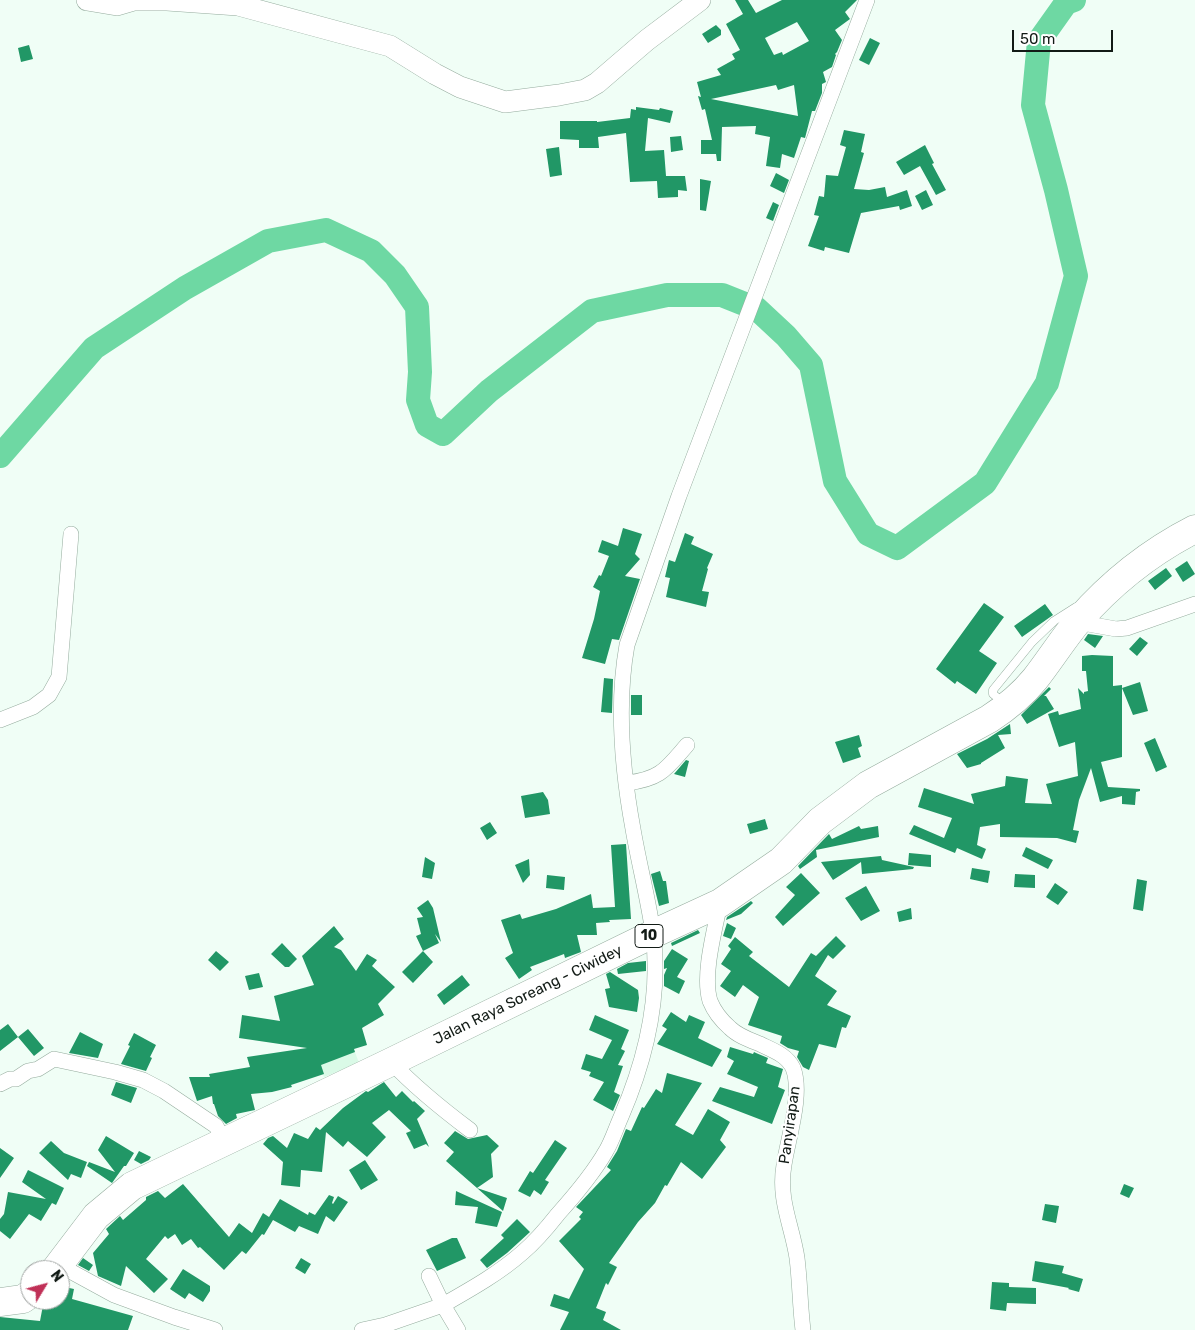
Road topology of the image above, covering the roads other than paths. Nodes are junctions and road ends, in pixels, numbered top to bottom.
1 (87, 0) edge
2 (166, 0) edge
3 (700, 0) edge
4 (867, 0) edge
5 (1195, 529) edge
6 (71, 534) dead end
7 (1098, 599) junction
8 (1195, 604) edge
9 (1077, 622) junction
10 (1007, 706) junction
11 (0, 720) edge
12 (687, 745) dead end
13 (627, 782) junction
14 (720, 903) junction
15 (653, 934) junction
16 (391, 1062) junction
17 (0, 1084) edge
18 (470, 1130) dead end
19 (225, 1143) junction
20 (62, 1260) edge
21 (70, 1273) edge
22 (429, 1276) dead end
23 (20, 1299) edge
24 (0, 1302) edge
25 (443, 1305) junction
26 (215, 1330) edge
27 (362, 1330) edge
28 (458, 1330) edge
29 (803, 1330) edge

1 - 2 street
2 - 3 street
4 - 13 street
5 - 7 highway, Jalan Raya Soreang - Ciwidey / 10
6 - 11 street
7 - 9 highway, Jalan Raya Soreang - Ciwidey / 10
7 - 10 lane
8 - 9 street
9 - 10 highway, Jalan Raya Soreang - Ciwidey / 10
10 - 14 highway, Jalan Raya Soreang - Ciwidey / 10
12 - 13 street
13 - 15 street
14 - 15 highway, Jalan Raya Soreang - Ciwidey / 10
14 - 29 street, Panyirapan
15 - 16 highway, Jalan Raya Soreang - Ciwidey / 10
15 - 25 street
16 - 18 street
16 - 19 highway, Jalan Raya Soreang - Ciwidey / 10
17 - 19 street
19 - 20 highway, Jalan Raya Soreang - Ciwidey / 10
21 - 26 street
22 - 25 street
23 - 24 highway
25 - 27 street
25 - 28 street

